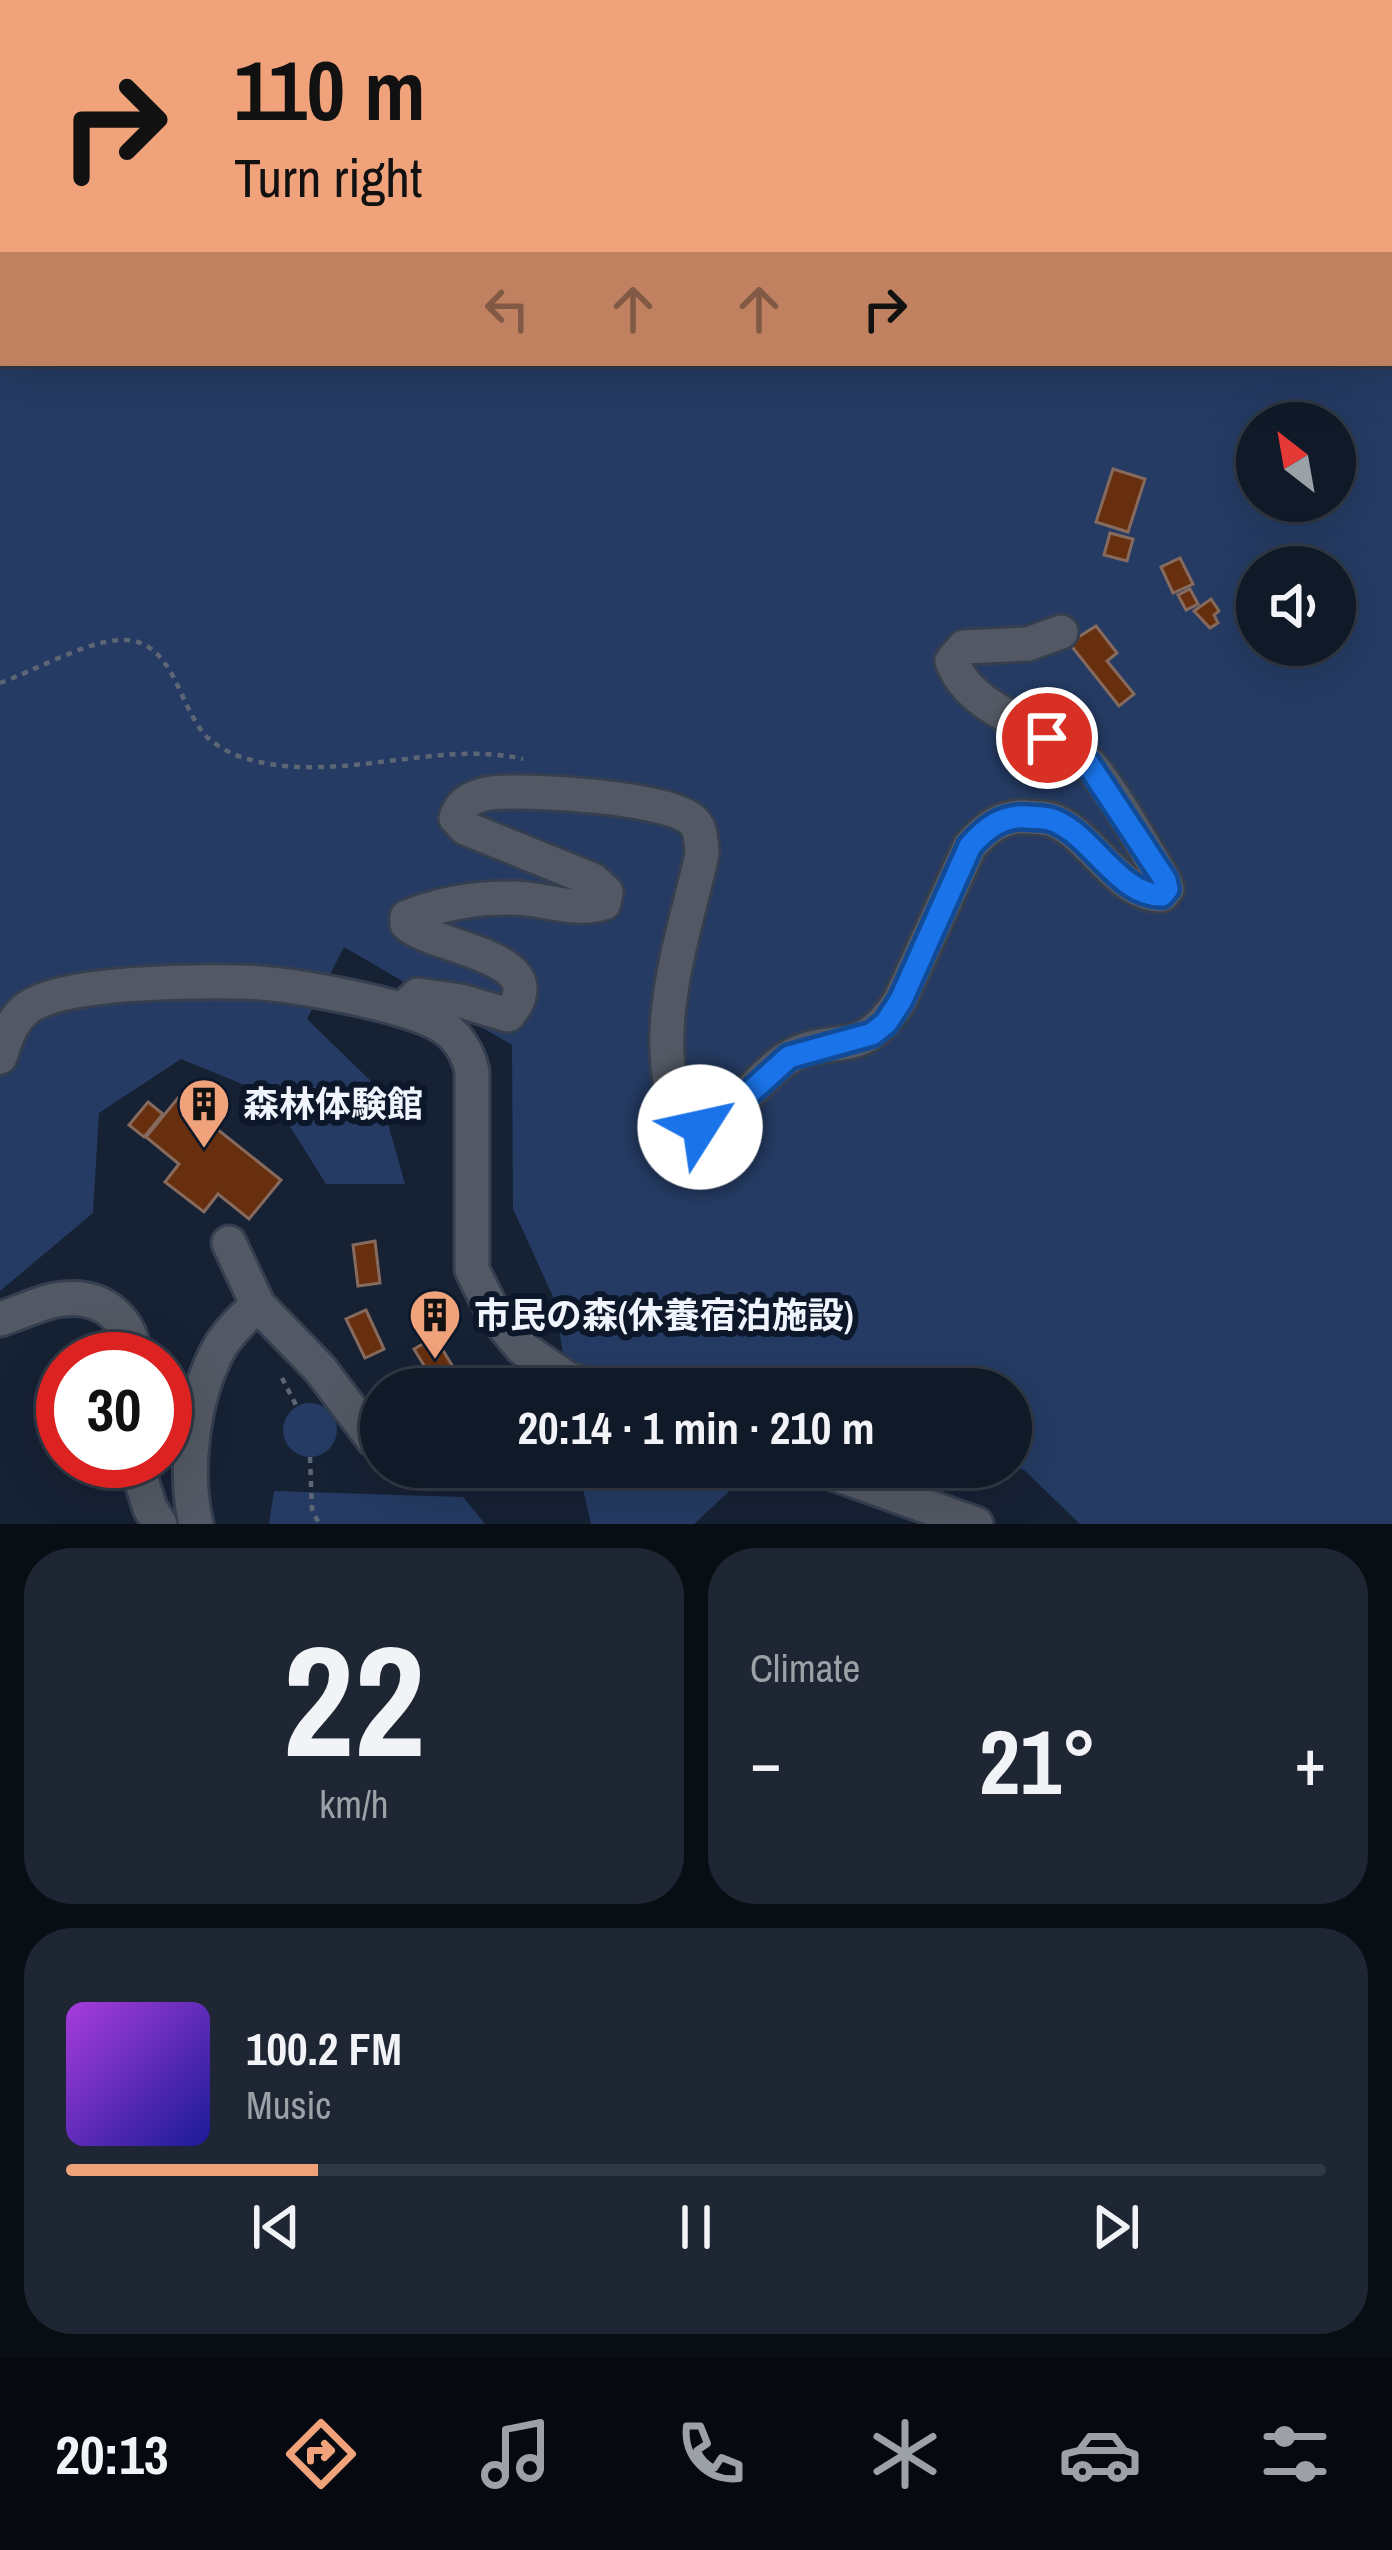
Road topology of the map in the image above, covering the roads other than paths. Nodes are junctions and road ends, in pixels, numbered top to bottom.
1 (1061, 632) dead end
2 (402, 1010) junction
3 (0, 1057) edge
4 (229, 1243) dead end
5 (258, 1305) junction
6 (0, 1319) edge
7 (130, 1332) edge
8 (551, 1368) edge
9 (360, 1421) edge
10 (143, 1488) edge
11 (875, 1488) edge
12 (160, 1524) edge
13 (196, 1524) edge
14 (976, 1524) edge

1 - 2 street
2 - 3 street
2 - 8 street
4 - 5 street
5 - 9 street
5 - 13 street
6 - 7 street
10 - 12 street
11 - 14 street

